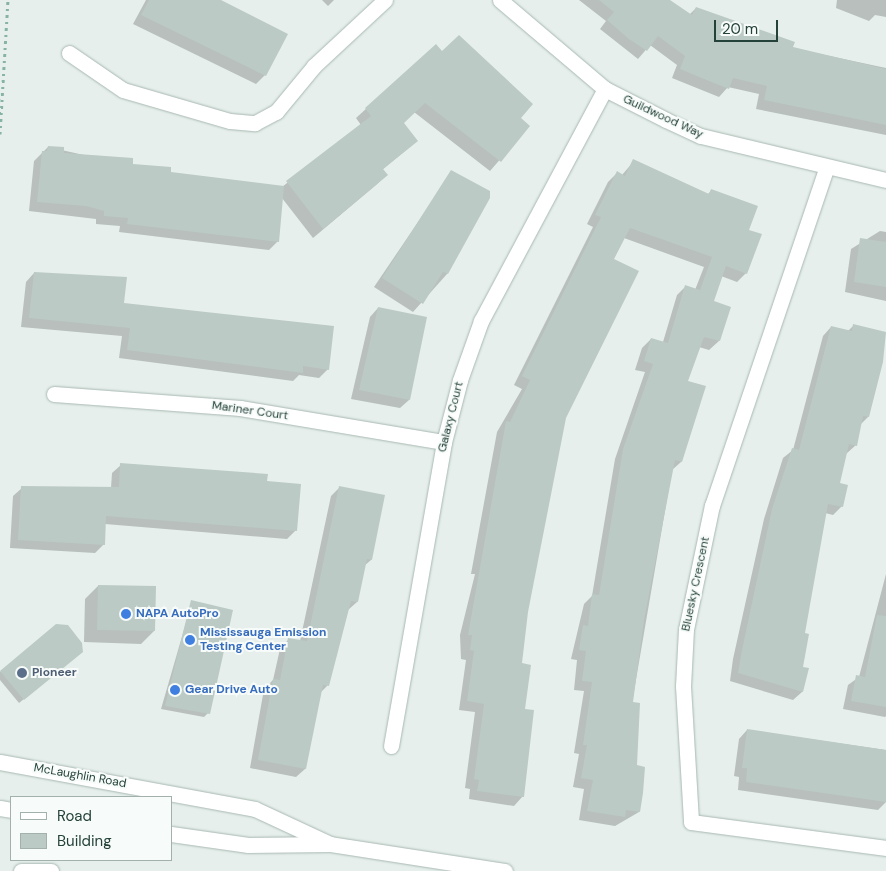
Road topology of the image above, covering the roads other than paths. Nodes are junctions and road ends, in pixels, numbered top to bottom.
1 (385, 0) edge
2 (500, 0) edge
3 (69, 53) dead end
4 (605, 89) junction
5 (826, 169) junction
6 (886, 180) edge
7 (54, 394) dead end
8 (444, 442) junction
9 (391, 746) dead end
10 (0, 762) edge
11 (172, 834) edge
12 (330, 844) junction
13 (886, 848) edge
14 (21, 871) edge
15 (51, 871) edge
16 (505, 871) edge

1 - 3 street
2 - 4 street, Guildwood Way
4 - 5 street, Guildwood Way
4 - 8 street, Galaxy Court
5 - 6 street, Guildwood Way
5 - 13 street, Bluesky Crescent
7 - 8 street, Mariner Court
8 - 9 street, Galaxy Court
10 - 12 street, McLaughlin Road
11 - 12 street, McLaughlin Road
12 - 16 street, McLaughlin Road
14 - 15 street

